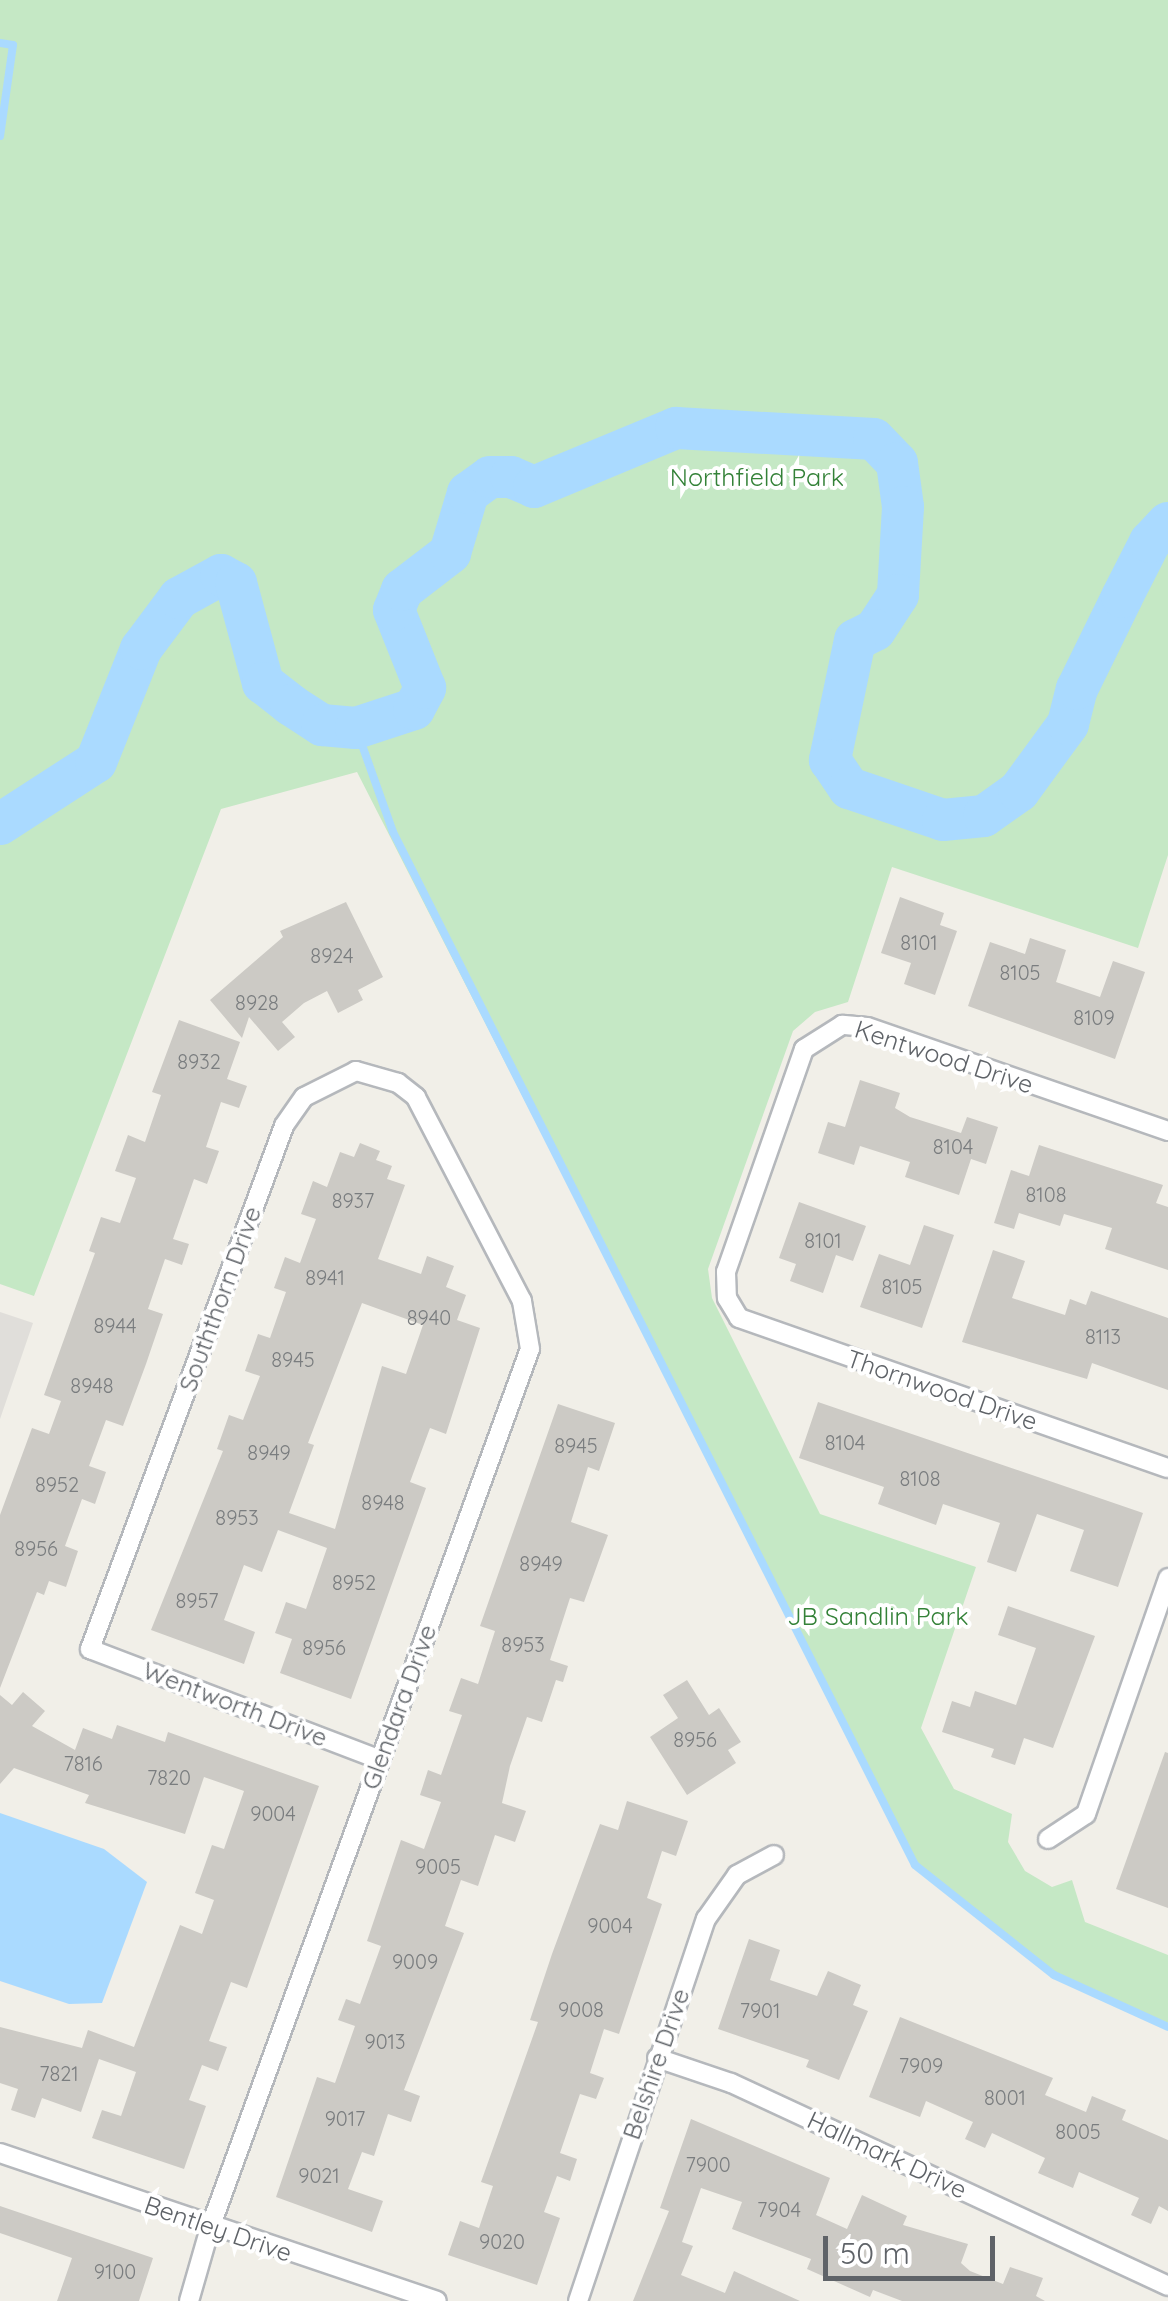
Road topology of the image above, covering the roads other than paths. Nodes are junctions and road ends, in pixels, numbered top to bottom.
1 (430, 1124) joint
2 (1168, 1132) edge
3 (727, 1298) joint
4 (1168, 1468) edge
5 (1168, 1578) edge
6 (90, 1649) joint
7 (380, 1760) junction
8 (1048, 1839) dead end
9 (774, 1855) dead end
10 (658, 2058) junction
11 (0, 2153) edge
12 (210, 2228) junction
13 (1168, 2286) edge
14 (190, 2301) edge
15 (436, 2301) edge
16 (578, 2301) edge

1 - 6 street, Souththorn Drive
1 - 7 street, Glendara Drive
2 - 3 street, Kentwood Drive
3 - 4 street, Thornwood Drive
5 - 8 street
6 - 7 street, Wentworth Drive
7 - 12 street, Glendara Drive
9 - 10 street, Belshire Drive
10 - 13 street, Hallmark Drive
10 - 16 street, Belshire Drive
11 - 12 street, Bentley Drive
12 - 14 street, Glendara Drive
12 - 15 street, Bentley Drive

